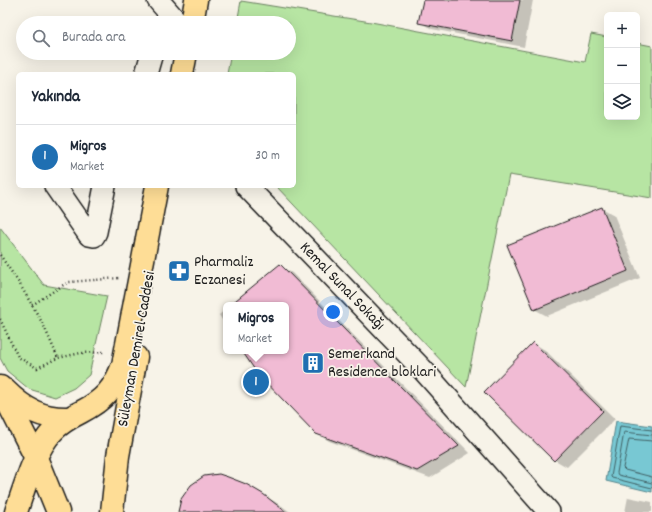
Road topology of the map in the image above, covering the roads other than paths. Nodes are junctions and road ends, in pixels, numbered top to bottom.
1 (196, 0) edge
2 (193, 16) edge
3 (150, 60) edge
4 (185, 60) edge
5 (147, 72) edge
6 (182, 72) edge
7 (56, 188) edge
8 (105, 188) edge
9 (157, 188) edge
10 (166, 188) edge
11 (248, 188) edge
12 (0, 384) edge
13 (0, 387) edge
14 (69, 418) junction
15 (36, 458) junction
16 (16, 512) edge
17 (58, 512) edge
18 (112, 512) edge
19 (549, 512) edge

1 - 2 main road
3 - 5 street
4 - 6 main road
7 - 8 street
9 - 14 main road, Süleyman Demirel Caddesi
10 - 18 main road, Süleyman Demirel Caddesi
11 - 19 street, Kemal Sunal Sokağı
12 - 14 main road
13 - 15 main road
14 - 15 main road, Süleyman Demirel Caddesi
15 - 16 main road, Süleyman Demirel Caddesi
15 - 17 main road

